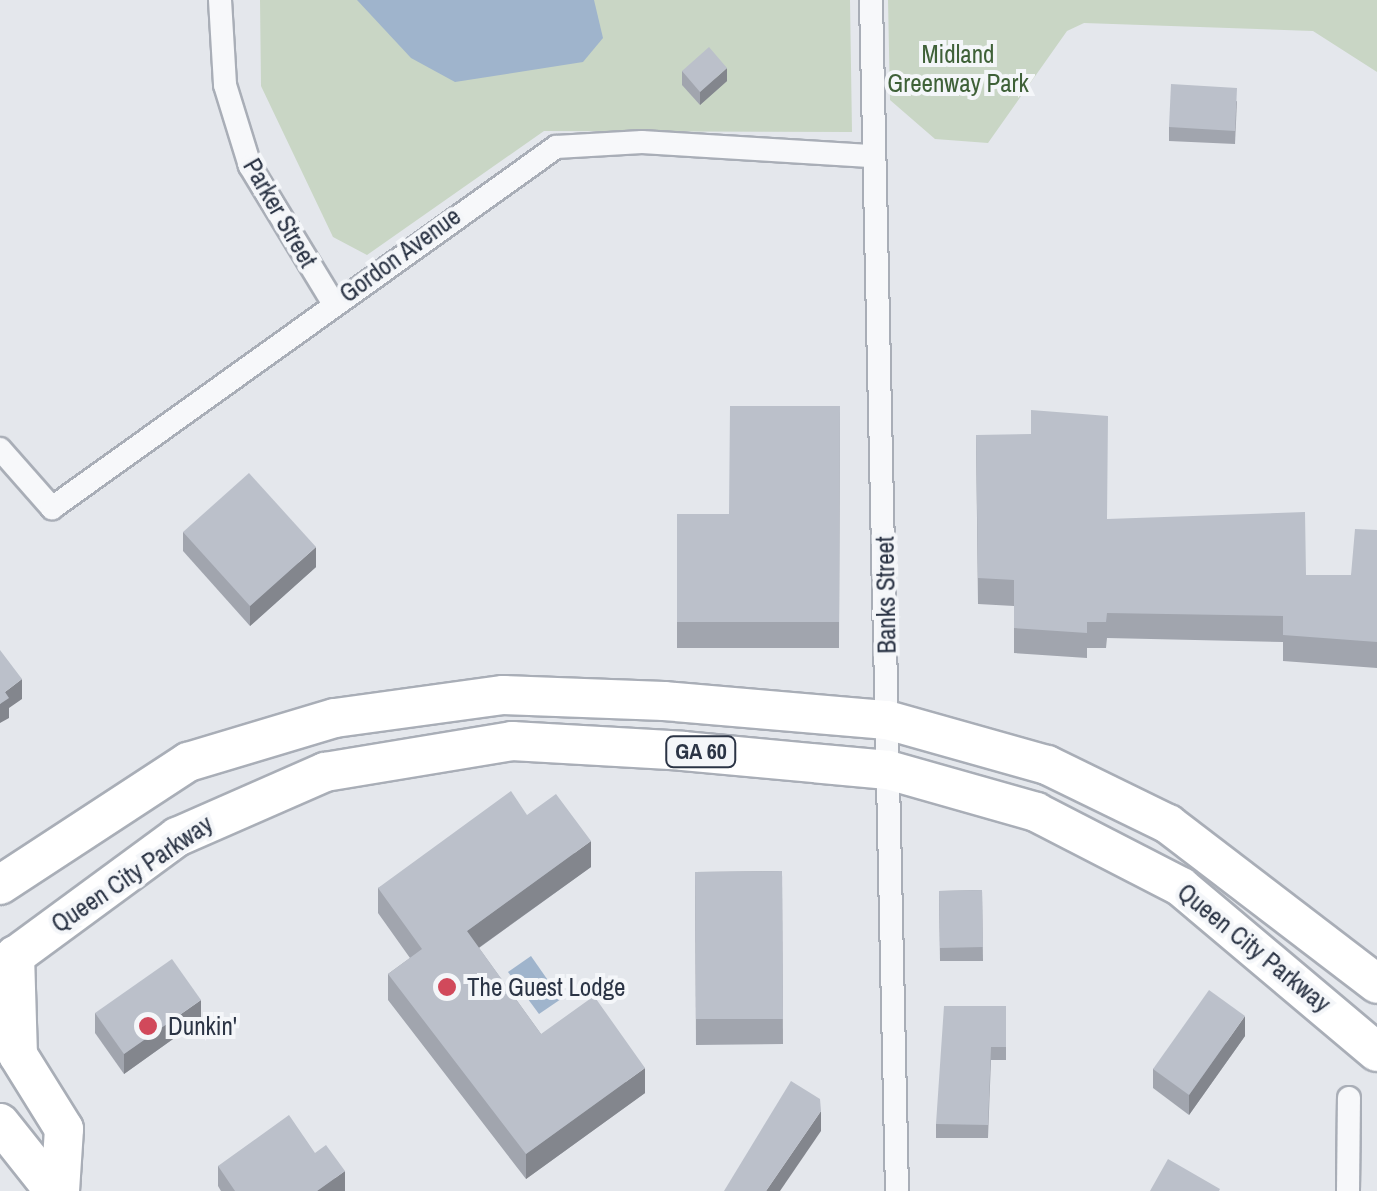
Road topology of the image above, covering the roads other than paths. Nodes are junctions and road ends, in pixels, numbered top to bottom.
1 (220, 0) edge
2 (870, 0) edge
3 (874, 156) junction
4 (334, 304) junction
5 (0, 449) edge
6 (887, 720) junction
7 (888, 770) junction
8 (0, 885) edge
9 (8, 962) edge
10 (1377, 984) edge
11 (1377, 1052) edge
12 (1349, 1098) dead end
13 (2, 1128) edge
14 (57, 1191) edge
15 (897, 1191) edge
16 (1348, 1191) edge

1 - 4 street, Parker Street
2 - 3 street, Banks Street
3 - 4 street, Gordon Avenue
3 - 6 street, Banks Street
4 - 5 street, Gordon Avenue
6 - 7 street, Banks Street
6 - 8 main road, Queen City Parkway / GA 60
6 - 10 main road, Queen City Parkway / GA 60
7 - 9 main road, Queen City Parkway / GA 60
7 - 11 main road, Queen City Parkway / GA 60
7 - 15 street, Banks Street
9 - 14 main road
12 - 16 street
13 - 14 main road

